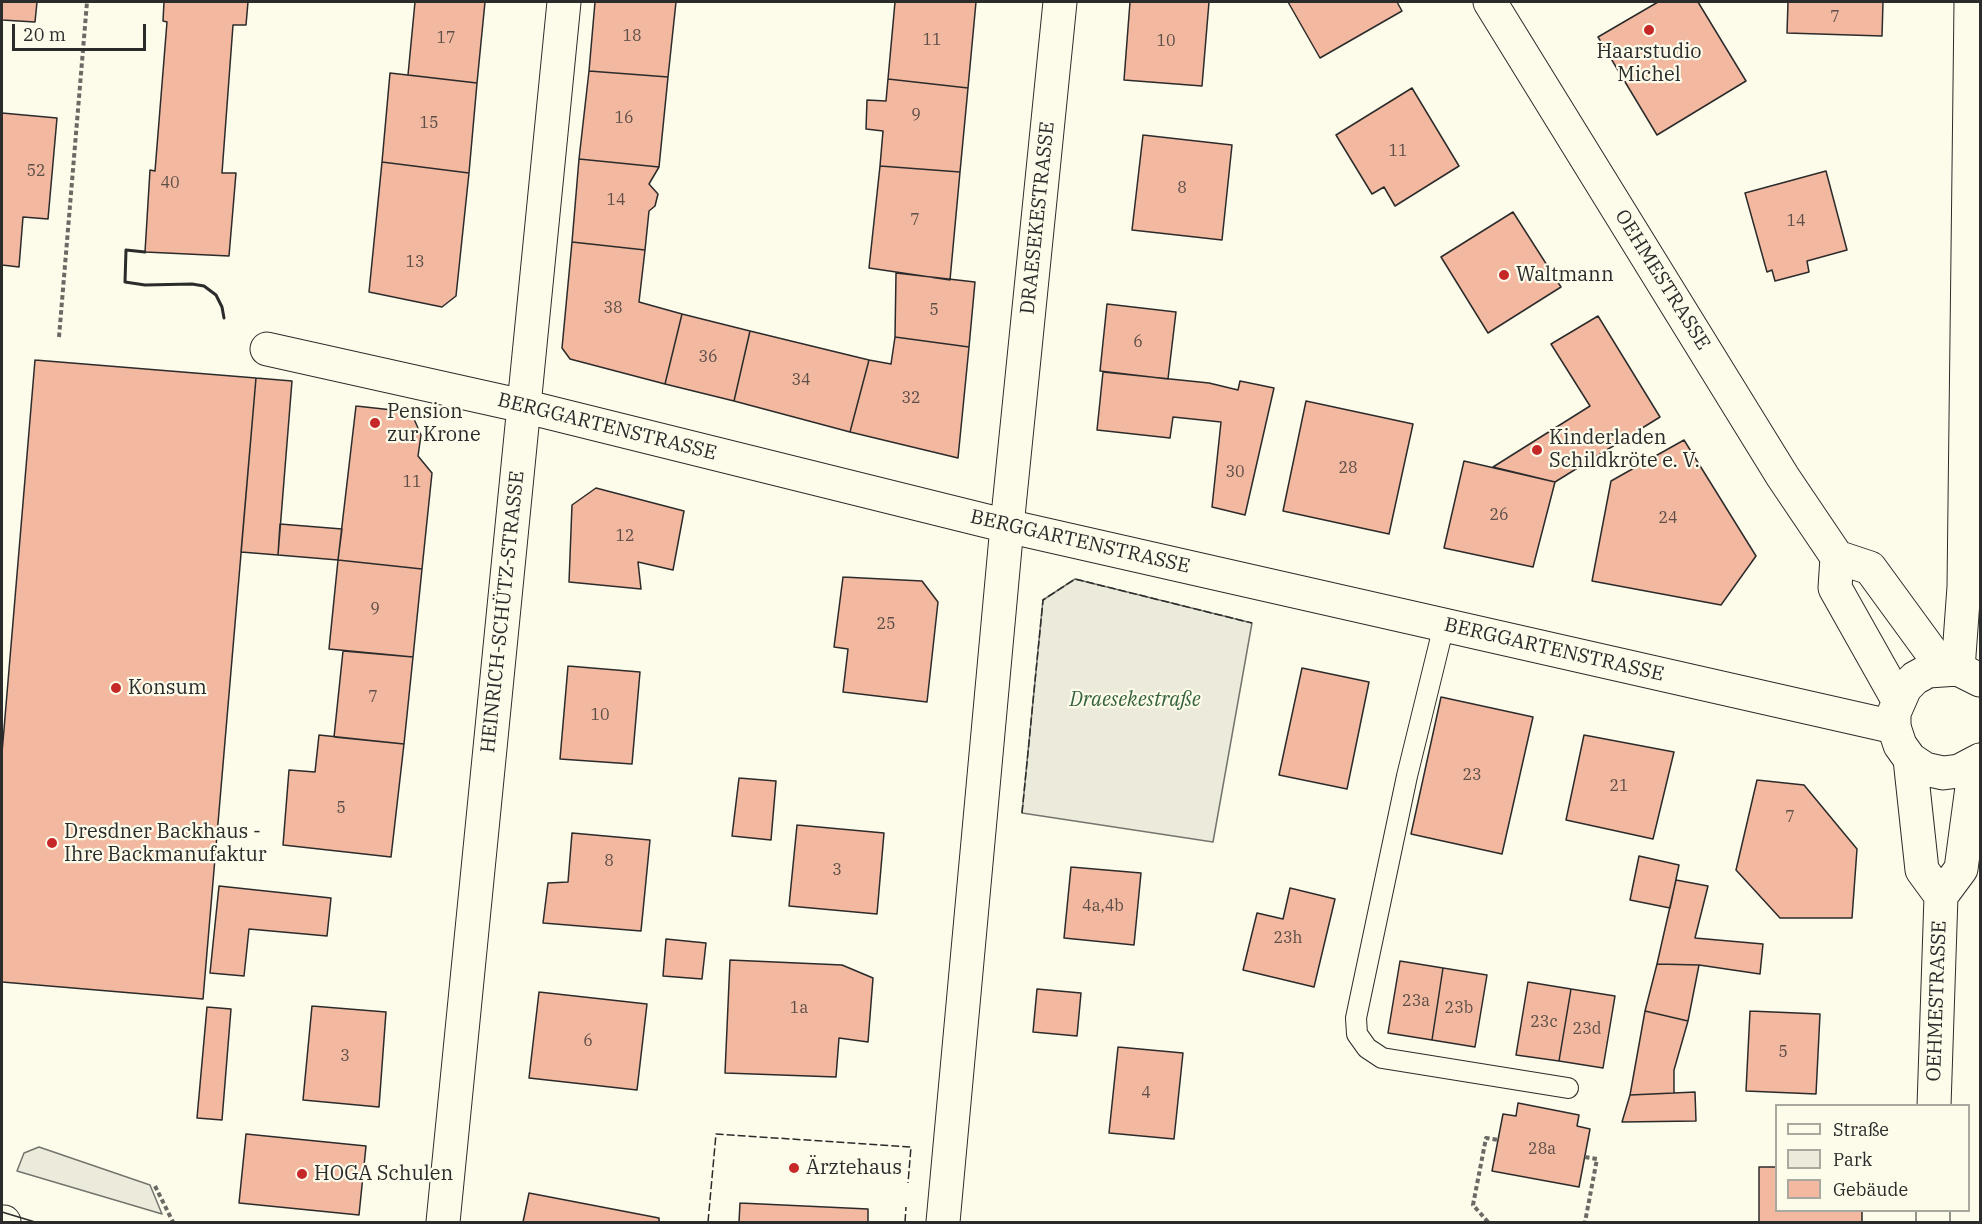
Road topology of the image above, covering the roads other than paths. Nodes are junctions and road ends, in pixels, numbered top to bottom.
1 (564, 2) edge
2 (1060, 2) edge
3 (1490, 2) edge
4 (1971, 2) edge
5 (267, 349) dead end
6 (524, 406) junction
7 (1007, 526) junction
8 (1837, 557) junction
9 (1444, 625) junction
10 (1961, 672) edge
11 (1896, 714) junction
12 (1910, 759) junction
13 (1978, 763) edge
14 (1941, 896) junction
15 (1568, 1088) dead end
16 (1934, 1104) edge
17 (442, 1222) edge
18 (943, 1222) edge

1 - 6 street, HEINRICH-SCHÜTZ-STRASSE
2 - 7 street, DRAESEKESTRASSE
3 - 8 street, OEHMESTRASSE
4 - 10 street
5 - 6 street, BERGGARTENSTRASSE
6 - 7 street, BERGGARTENSTRASSE
6 - 17 street, HEINRICH-SCHÜTZ-STRASSE
7 - 9 street, BERGGARTENSTRASSE
7 - 18 street, DRAESEKESTRASSE
8 - 10 street
8 - 11 street, OEHMESTRASSE
9 - 11 street, BERGGARTENSTRASSE
9 - 15 lane
10 - 11 street
11 - 12 street, OEHMESTRASSE
12 - 13 street, OEHMESTRASSE
12 - 14 street, OEHMESTRASSE
13 - 14 street, OEHMESTRASSE
14 - 16 street, OEHMESTRASSE

